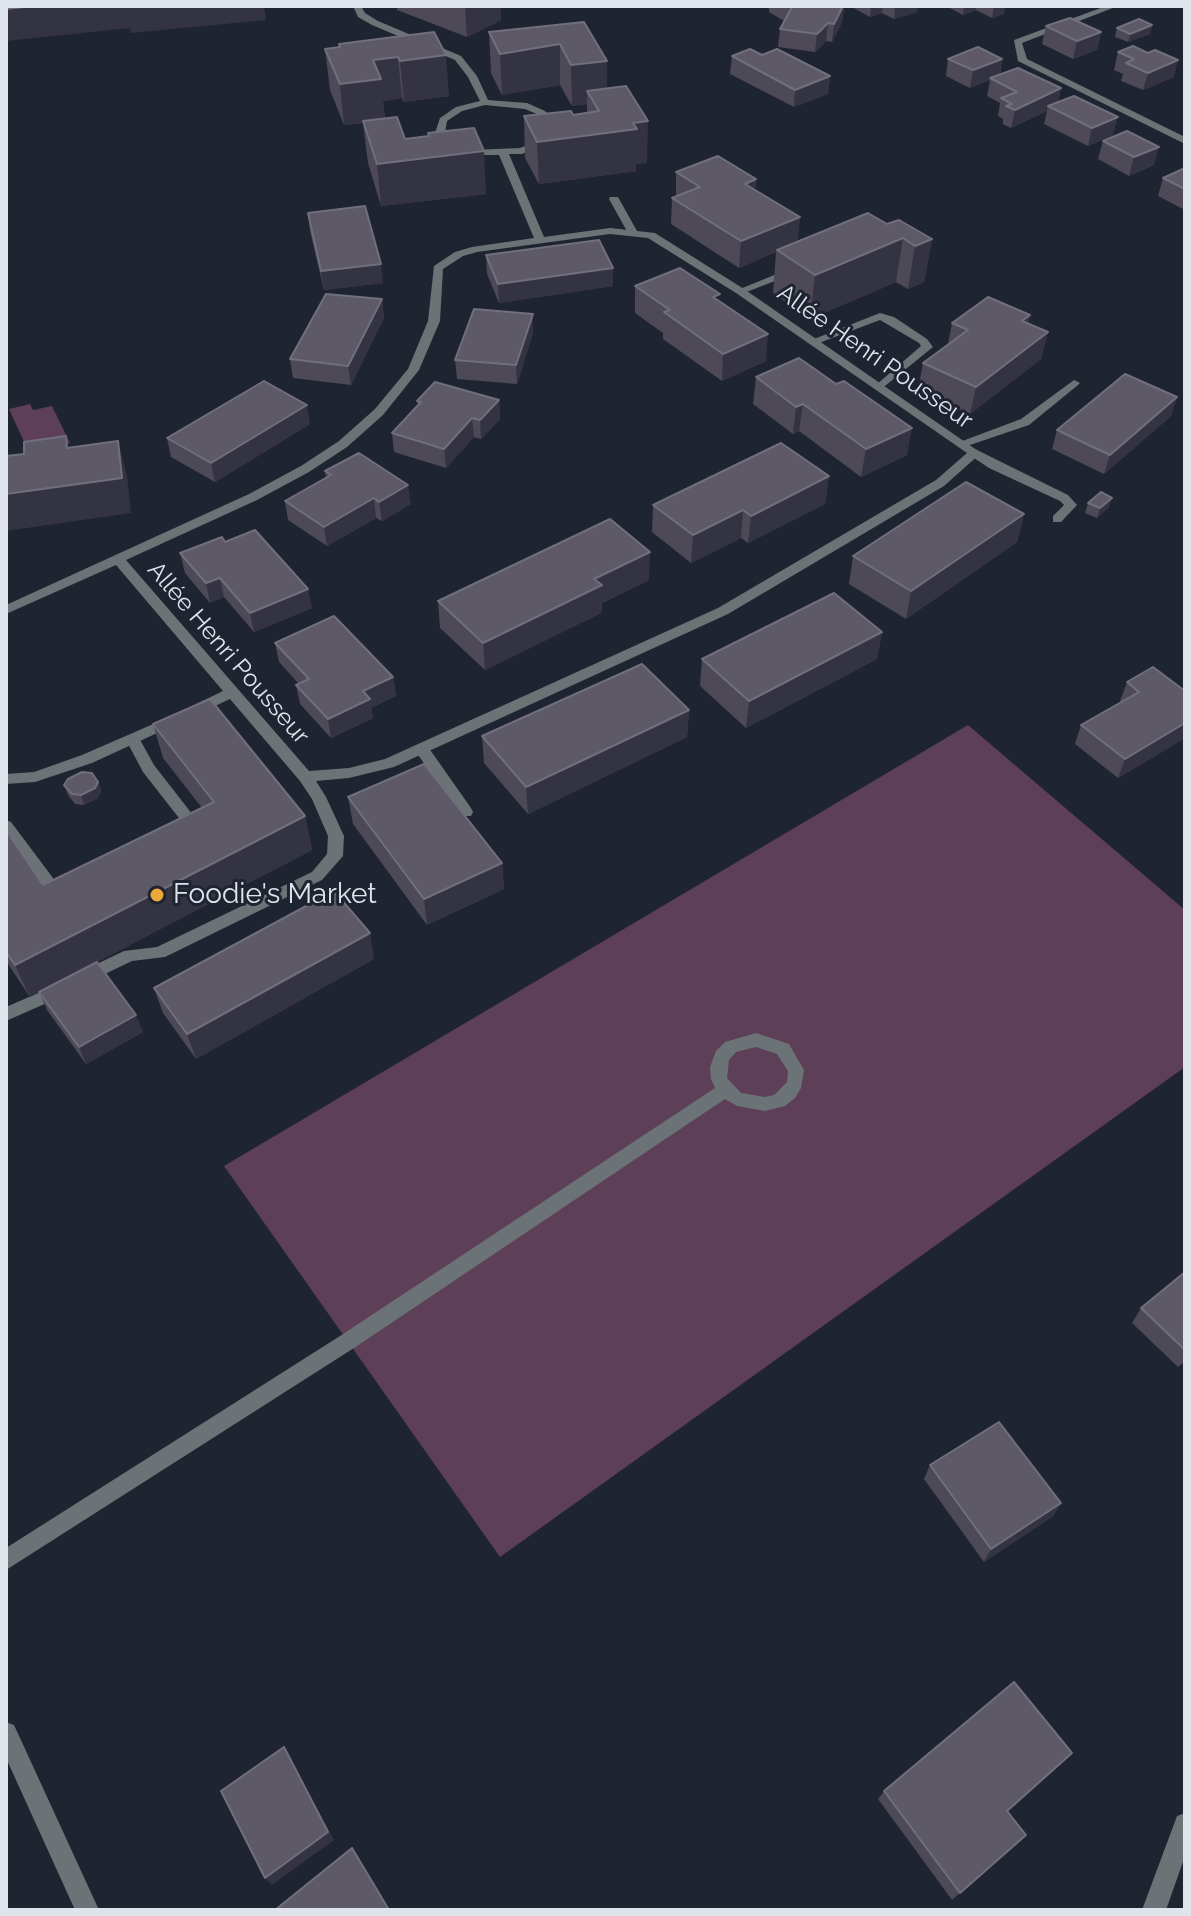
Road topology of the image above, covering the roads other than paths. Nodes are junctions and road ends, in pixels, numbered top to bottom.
1 (357, 6) edge
2 (1114, 6) edge
3 (485, 102) junction
4 (1185, 141) edge
5 (503, 153) junction
6 (614, 199) dead end
7 (632, 231) junction
8 (540, 240) junction
9 (800, 267) edge
10 (740, 291) junction
11 (815, 341) junction
12 (1074, 383) dead end
13 (880, 387) junction
14 (963, 443) junction
15 (975, 453) junction
16 (1057, 519) dead end
17 (118, 559) junction
18 (6, 609) edge
19 (233, 692) junction
20 (133, 740) junction
21 (421, 748) junction
22 (305, 777) junction
23 (6, 779) edge
24 (466, 812) edge
25 (6, 826) edge
26 (185, 839) edge
27 (75, 893) edge
28 (6, 1014) edge
29 (726, 1090) junction
30 (6, 1560) edge
31 (6, 1733) edge
32 (1185, 1824) edge
33 (87, 1910) edge
34 (1154, 1910) edge

1 - 3 street
2 - 4 street
3 - 5 street
3 - 5 street
5 - 8 street
6 - 7 street
7 - 8 street, Allée Henri Pousseur
7 - 10 street, Allée Henri Pousseur
8 - 17 street, Allée Henri Pousseur
9 - 10 street
10 - 11 street, Allée Henri Pousseur
11 - 13 street, Allée Henri Pousseur
11 - 13 street
12 - 14 street
13 - 14 street, Allée Henri Pousseur
14 - 15 street, Allée Henri Pousseur
15 - 16 street
15 - 21 street, Allée Henri Pousseur
17 - 18 street, Allée Henri Pousseur
17 - 19 street, Allée Henri Pousseur
19 - 20 street
19 - 22 street, Allée Henri Pousseur
20 - 23 street
20 - 26 street
21 - 22 street, Allée Henri Pousseur
21 - 24 street
22 - 28 street
25 - 27 street
29 - 29 street
29 - 30 street
31 - 33 street
32 - 34 street

